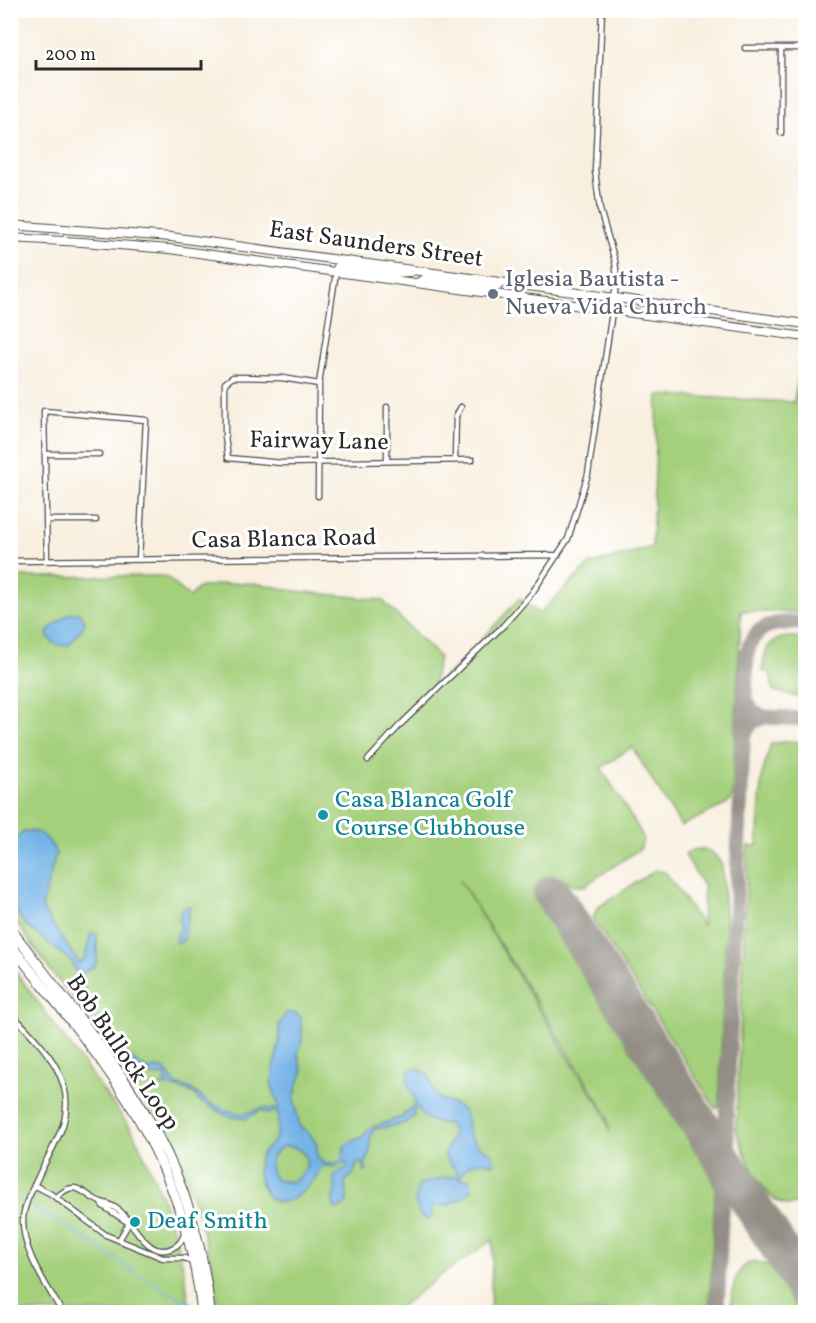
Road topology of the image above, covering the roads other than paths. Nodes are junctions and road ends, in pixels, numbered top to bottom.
1 (602, 11) edge
2 (745, 48) dead end
3 (806, 48) edge
4 (781, 49) junction
5 (781, 133) dead end
6 (10, 225) edge
7 (10, 238) edge
8 (421, 270) junction
9 (336, 272) junction
10 (501, 282) junction
11 (417, 283) junction
12 (614, 298) junction
13 (612, 310) junction
14 (806, 324) edge
15 (806, 337) edge
16 (319, 384) junction
17 (387, 407) dead end
18 (461, 407) dead end
19 (45, 454) junction
20 (99, 454) dead end
21 (455, 460) junction
22 (472, 460) dead end
23 (317, 461) junction
24 (387, 461) junction
25 (318, 496) dead end
26 (46, 520) junction
27 (96, 520) dead end
28 (558, 555) junction
29 (139, 560) junction
30 (10, 561) edge
31 (47, 561) junction
32 (368, 760) dead end
33 (10, 928) edge
34 (10, 944) edge
35 (10, 1012) edge
36 (34, 1185) junction
37 (56, 1198) junction
38 (129, 1223) junction
39 (184, 1227) junction
40 (119, 1240) junction
41 (194, 1265) junction
42 (62, 1312) edge
43 (202, 1312) edge
44 (210, 1312) edge

1 - 12 street
2 - 4 street
3 - 4 street
4 - 5 street
6 - 8 main road, East Saunders Street
7 - 9 main road, East Saunders Street
8 - 9 main road
8 - 10 main road, East Saunders Street
9 - 11 main road, East Saunders Street
9 - 16 street
10 - 11 main road
10 - 12 main road, East Saunders Street
11 - 13 main road, East Saunders Street
12 - 13 street
12 - 14 main road, East Saunders Street
13 - 15 main road, East Saunders Street
13 - 28 street
16 - 23 street
16 - 23 street, Fairway Lane
17 - 24 street
18 - 21 street
19 - 20 street
19 - 26 street
19 - 29 street
21 - 22 street, Fairway Lane
21 - 24 street, Fairway Lane
23 - 24 street, Fairway Lane
23 - 25 street
26 - 27 street
26 - 31 street
28 - 29 street, Casa Blanca Road
28 - 32 street
29 - 31 street, Casa Blanca Road
30 - 31 street, Casa Blanca Road
33 - 44 highway, Bob Bullock Loop
34 - 39 highway, Bob Bullock Loop
35 - 36 street
36 - 37 street
36 - 42 street
37 - 38 street
37 - 40 street
38 - 39 street
38 - 40 street
39 - 41 highway, Bob Bullock Loop
40 - 41 street
41 - 43 highway, Bob Bullock Loop

